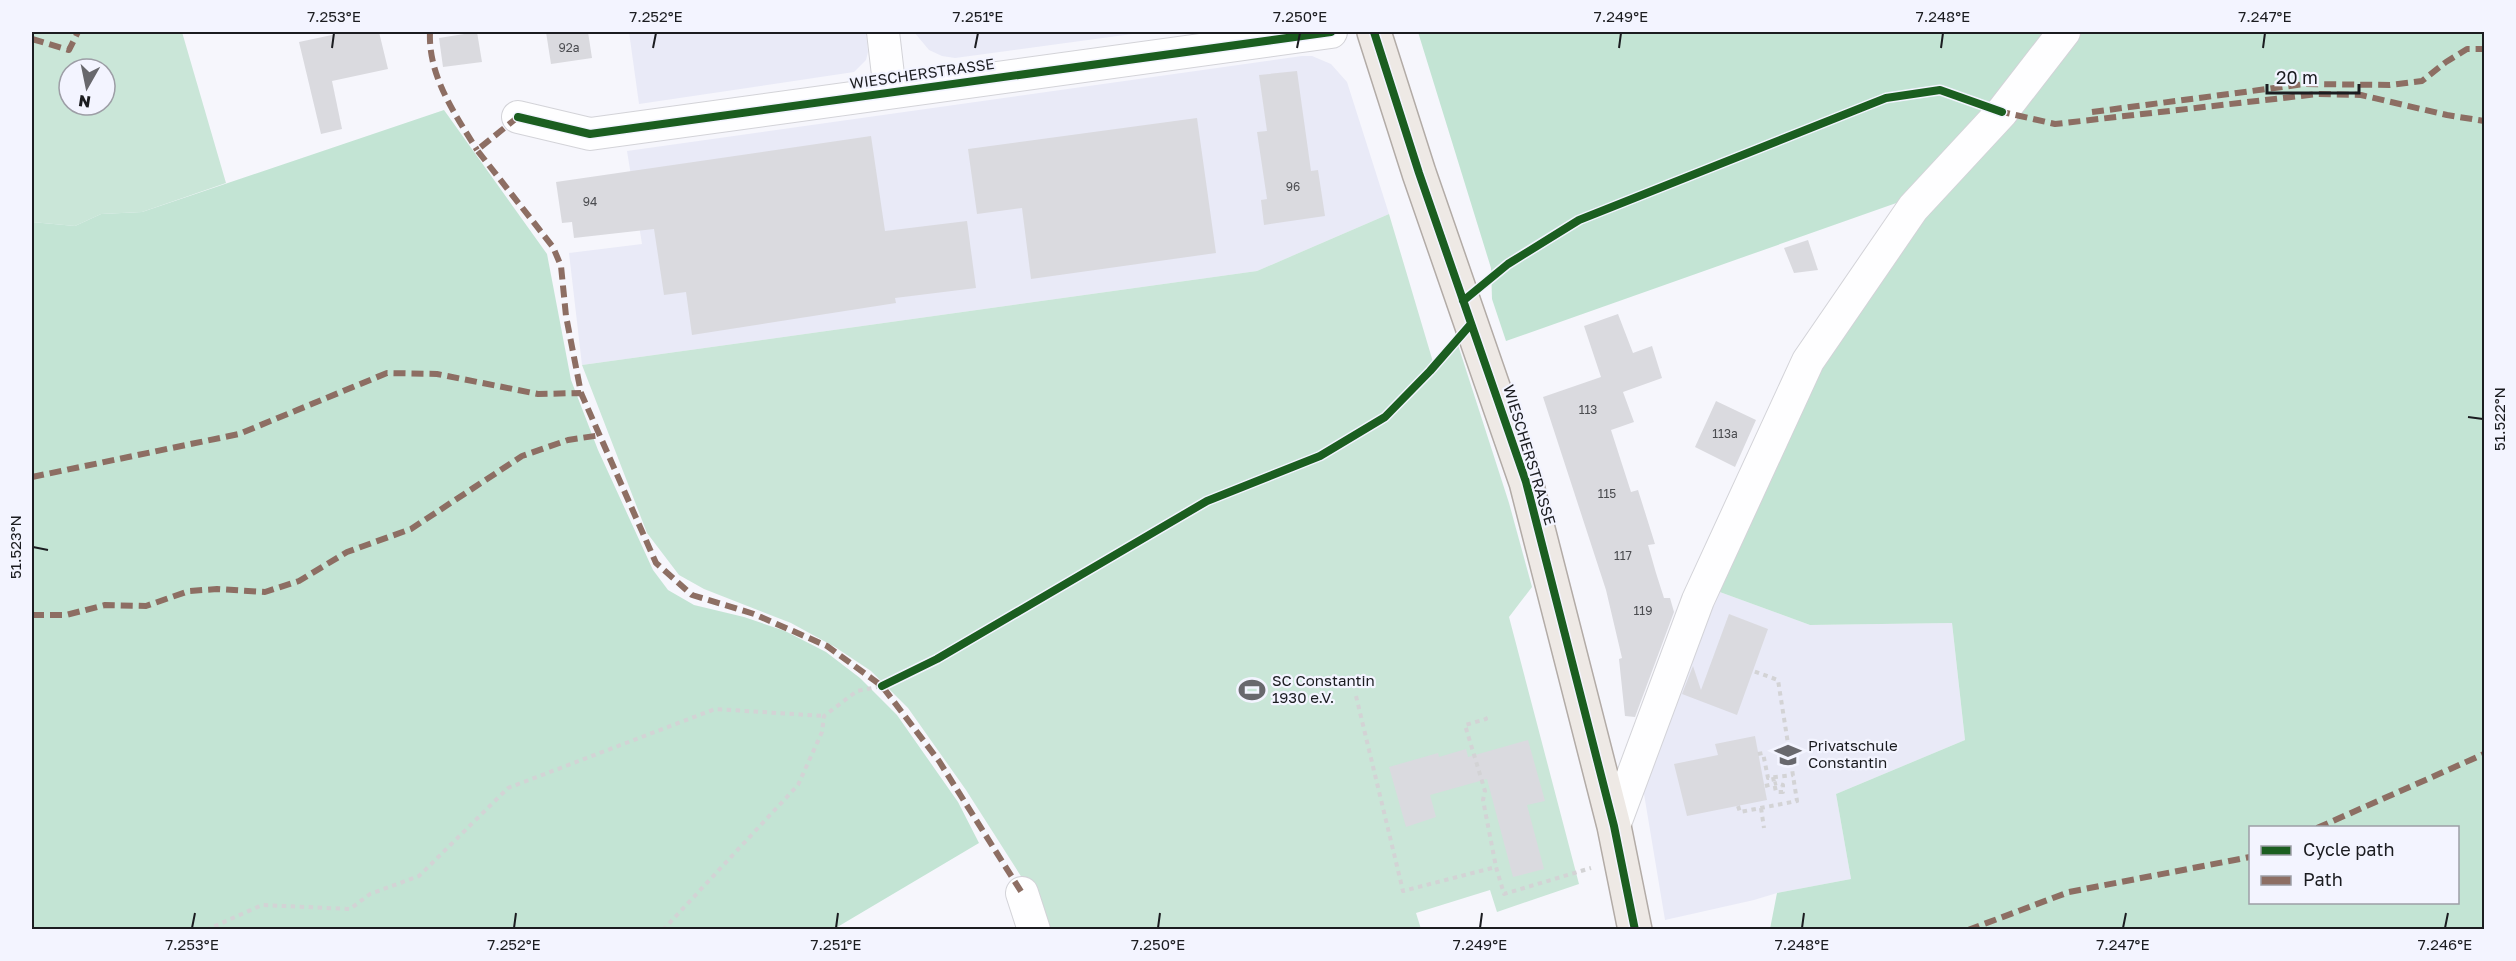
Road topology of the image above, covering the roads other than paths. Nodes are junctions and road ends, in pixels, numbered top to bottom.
1 (883, 32) edge
2 (1331, 32) edge
3 (1374, 32) edge
4 (2064, 32) edge
5 (1158, 43) edge
6 (890, 92) junction
7 (518, 117) dead end
8 (1614, 826) junction
9 (1022, 893) dead end
10 (1034, 930) edge
11 (1635, 930) edge

1 - 6 street, WIESCHERSTRASSE
2 - 5 street, WIESCHERSTRASSE
3 - 8 main road, WIESCHERSTRASSE
4 - 8 street
5 - 6 street, WIESCHERSTRASSE
6 - 7 street, WIESCHERSTRASSE
8 - 11 main road, WIESCHERSTRASSE
9 - 10 street

